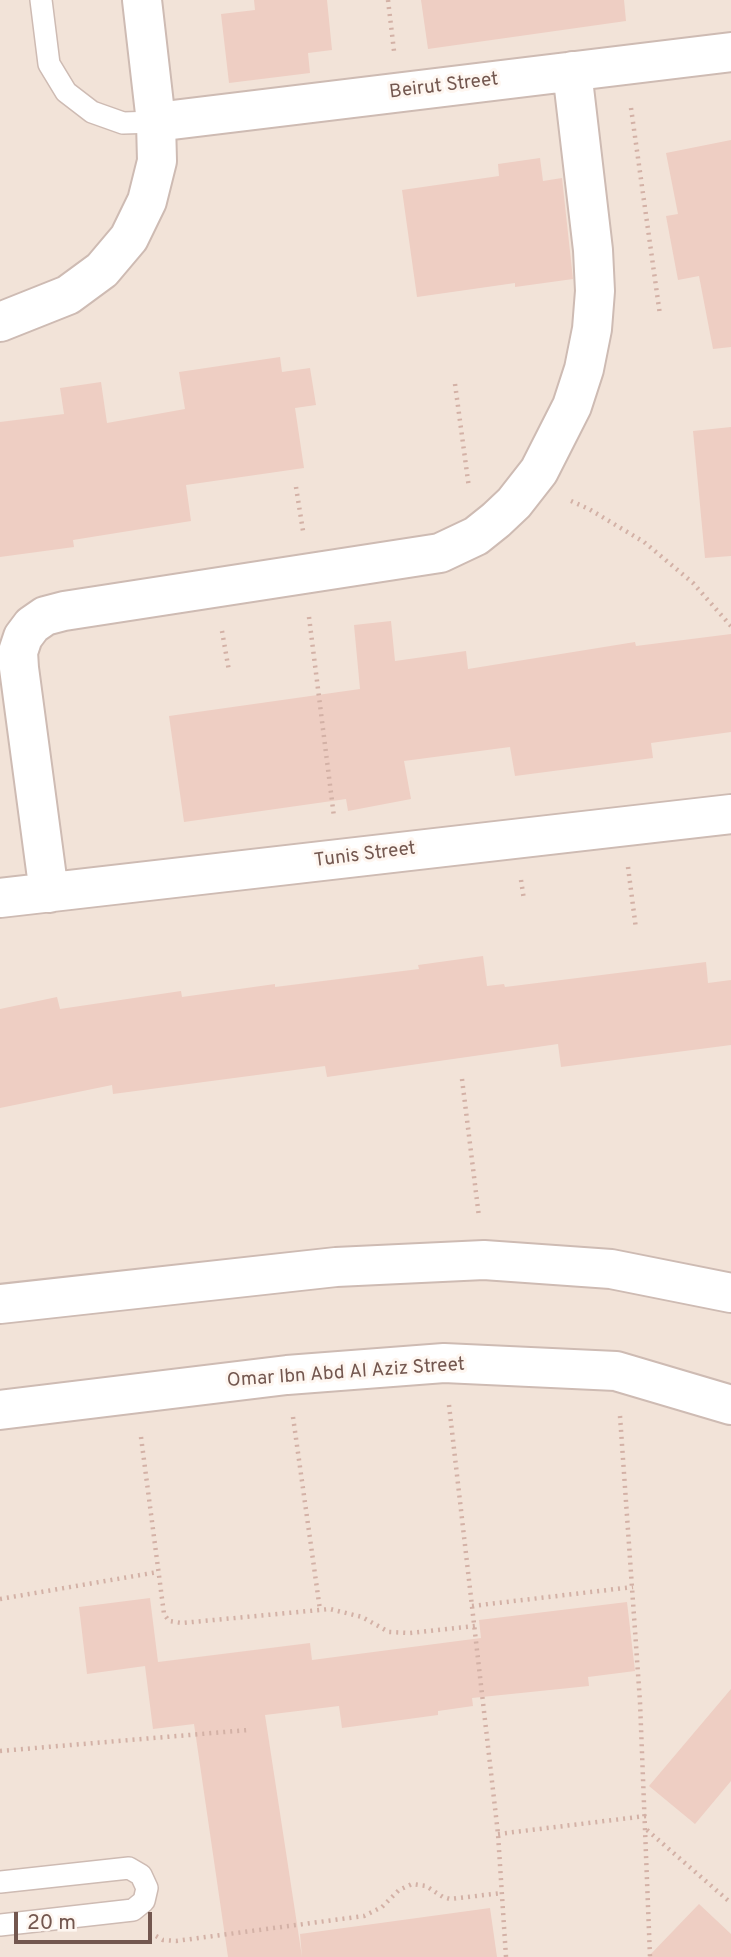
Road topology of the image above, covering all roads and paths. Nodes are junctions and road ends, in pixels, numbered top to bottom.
1 (41, 0) edge
2 (142, 0) edge
3 (731, 51) edge
4 (625, 65) junction
5 (572, 71) junction
6 (156, 122) junction
7 (660, 315) dead end
8 (0, 322) edge
9 (454, 384) dead end
10 (530, 483) junction
11 (476, 536) junction
12 (304, 574) junction
13 (731, 626) edge
14 (731, 814) edge
15 (623, 827) junction
16 (339, 859) junction
17 (49, 893) junction
18 (0, 898) edge
19 (636, 929) dead end
20 (462, 1079) dead end
21 (484, 1260) junction
22 (731, 1293) edge
23 (0, 1304) edge
24 (444, 1363) junction
25 (616, 1371) junction
26 (287, 1375) junction
27 (136, 1394) junction
28 (731, 1405) edge
29 (0, 1410) edge
30 (158, 1572) junction
31 (633, 1587) junction
32 (0, 1599) edge
33 (472, 1606) junction
34 (320, 1610) junction
35 (475, 1626) junction
36 (248, 1730) dead end
37 (0, 1751) edge
38 (646, 1816) junction
39 (647, 1830) junction
40 (498, 1834) junction
41 (0, 1882) edge
42 (502, 1893) junction
43 (731, 1903) edge
44 (133, 1910) junction
45 (0, 1925) edge
46 (506, 1957) edge
47 (650, 1957) edge

1 - 6 lane
2 - 6 street
3 - 4 street, Beirut Street
4 - 5 street, Beirut Street
4 - 7 path
5 - 6 street, Beirut Street
5 - 10 street
6 - 8 street
9 - 11 path
10 - 11 street
10 - 13 path
11 - 12 street
12 - 16 path
12 - 17 street
14 - 15 street, Tunis Street
15 - 16 street, Tunis Street
15 - 19 path
16 - 17 street, Tunis Street
17 - 18 street, Tunis Street
20 - 21 path
21 - 22 street
21 - 23 street
24 - 25 street, Omar Ibn Abd Al Aziz Street
24 - 26 street, Omar Ibn Abd Al Aziz Street
24 - 33 path
25 - 28 street, Omar Ibn Abd Al Aziz Street
25 - 31 path
26 - 27 street, Omar Ibn Abd Al Aziz Street
26 - 34 path
27 - 29 street, Omar Ibn Abd Al Aziz Street
27 - 30 path
30 - 32 path
30 - 34 path
31 - 33 path
31 - 38 path
33 - 35 path
34 - 35 path
35 - 40 path
36 - 37 path
38 - 39 path
38 - 40 path
39 - 43 path
39 - 47 path
40 - 42 path
41 - 44 lane
42 - 44 path
42 - 46 path
44 - 45 lane

